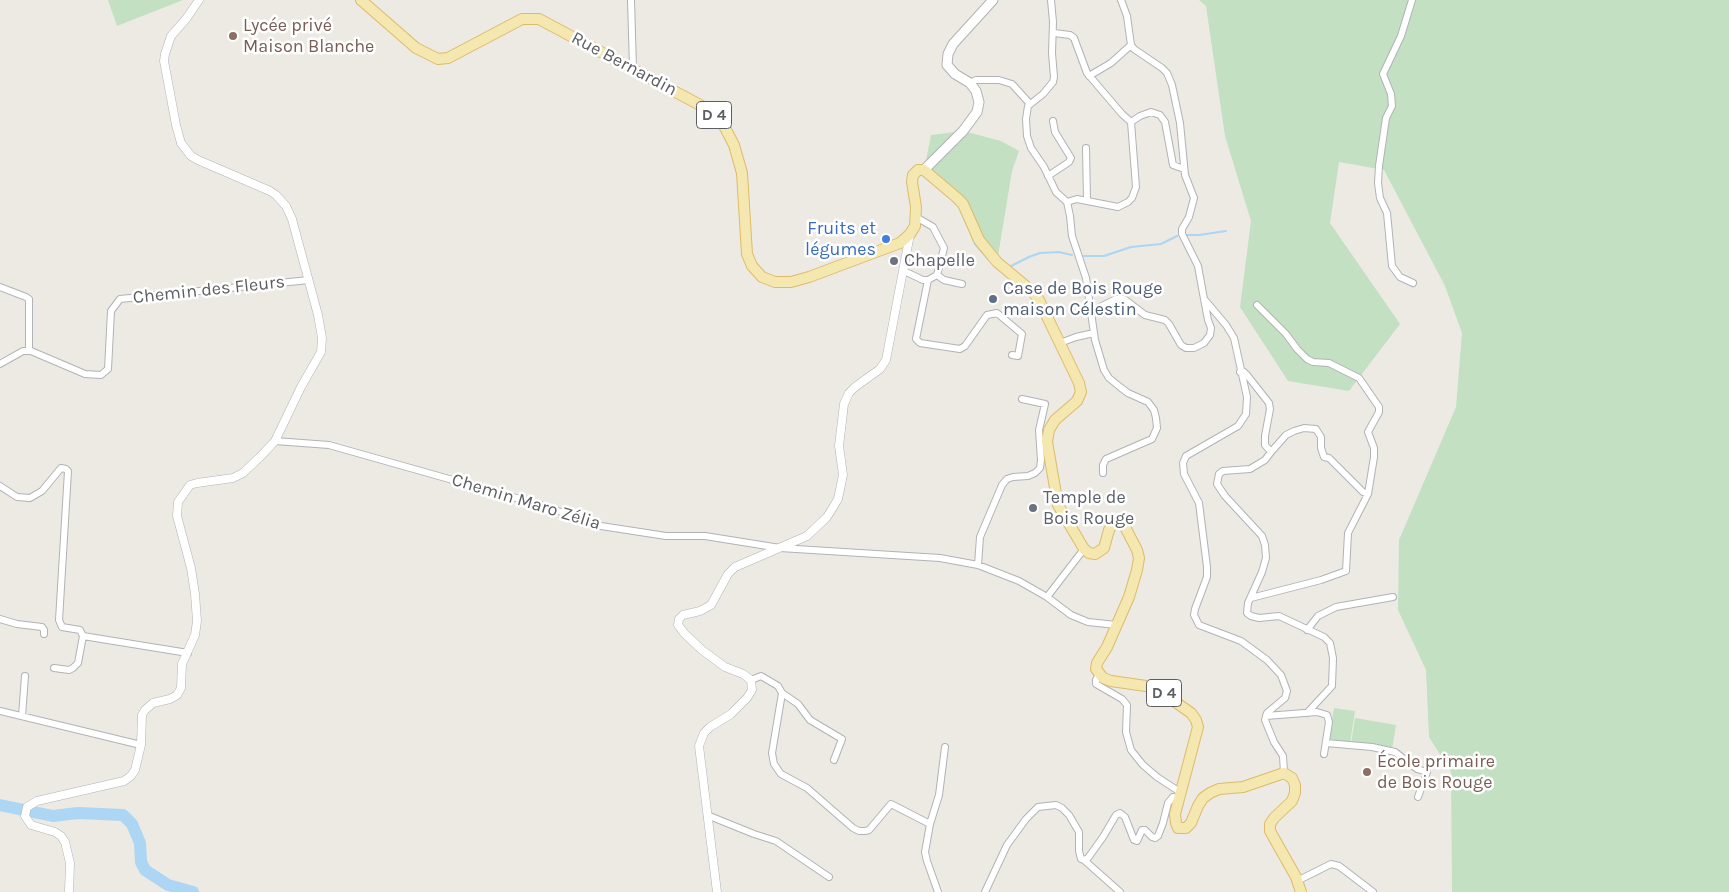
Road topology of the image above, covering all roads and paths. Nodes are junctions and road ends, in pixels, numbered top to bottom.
1 (199, 0) edge
2 (361, 0) edge
3 (631, 0) edge
4 (993, 0) edge
5 (1051, 0) edge
6 (1121, 0) edge
7 (1412, 0) edge
8 (1054, 33) junction
9 (1131, 45) junction
10 (633, 68) junction
11 (1089, 76) junction
12 (970, 83) junction
13 (1030, 104) junction
14 (1053, 121) dead end
15 (1131, 122) junction
16 (1086, 148) dead end
17 (1184, 169) junction
18 (924, 170) junction
19 (1048, 176) junction
20 (1086, 201) junction
21 (1066, 202) junction
22 (916, 217) junction
23 (910, 234) junction
24 (904, 271) junction
25 (937, 275) junction
26 (309, 280) junction
27 (928, 280) junction
28 (1413, 283) dead end
29 (962, 284) dead end
30 (0, 287) edge
31 (1204, 299) junction
32 (1258, 305) dead end
33 (1092, 311) junction
34 (1094, 333) junction
35 (1060, 343) junction
36 (29, 351) junction
37 (1012, 355) dead end
38 (0, 364) edge
39 (1240, 372) junction
40 (1022, 400) dead end
41 (274, 441) junction
42 (1271, 452) junction
43 (1103, 473) dead end
44 (0, 486) edge
45 (1368, 494) junction
46 (780, 548) junction
47 (1084, 549) junction
48 (978, 565) junction
49 (1393, 596) dead end
50 (1047, 597) junction
51 (1251, 598) junction
52 (0, 619) edge
53 (1116, 625) junction
54 (1307, 630) junction
55 (44, 634) dead end
56 (84, 636) junction
57 (188, 653) junction
58 (54, 668) dead end
59 (1099, 674) junction
60 (25, 676) dead end
61 (751, 680) junction
62 (782, 693) junction
63 (0, 711) edge
64 (1307, 713) junction
65 (22, 716) junction
66 (1266, 716) junction
67 (1326, 743) junction
68 (142, 745) junction
69 (945, 747) dead end
70 (1324, 754) dead end
71 (834, 760) dead end
72 (1284, 773) junction
73 (1180, 795) junction
74 (1418, 797) dead end
75 (707, 815) junction
76 (930, 824) junction
77 (1084, 860) junction
78 (829, 877) dead end
79 (1297, 881) junction
80 (69, 892) edge
81 (717, 892) edge
82 (938, 892) edge
83 (985, 892) edge
84 (1120, 892) edge
85 (1301, 892) edge
86 (1373, 892) edge

1 - 26 street
2 - 10 main road, Rue Bernardin / D 4
3 - 10 street
4 - 12 main road
5 - 8 street
6 - 9 street
7 - 28 street
8 - 11 street
8 - 13 street
9 - 11 street
9 - 17 street
10 - 23 main road, Rue Bernardin / D 4
11 - 15 street
12 - 13 street
12 - 18 main road
13 - 19 street
14 - 19 street
15 - 17 street
15 - 20 street
16 - 20 street
17 - 31 street
18 - 22 main road
18 - 35 main road
19 - 21 street
20 - 21 street
21 - 33 street
22 - 23 main road
22 - 25 street
23 - 24 street
24 - 27 street
24 - 46 street
25 - 27 street
25 - 29 street
26 - 36 street, Chemin des Fleurs
26 - 41 street
27 - 37 street
30 - 36 street
31 - 33 street
31 - 39 street
32 - 45 street
33 - 34 street
34 - 35 street
34 - 43 street
35 - 47 main road
36 - 38 street
39 - 42 street
39 - 66 street
40 - 48 street
41 - 46 street, Chemin Maro Zélia
41 - 57 street
42 - 45 street
42 - 51 street
44 - 56 street
45 - 51 street
46 - 48 street, Chemin Maro Zélia
46 - 61 street
47 - 50 street
47 - 53 main road
48 - 50 street, Chemin Maro Zélia
49 - 54 street
50 - 53 street, Chemin Maro Zélia
51 - 54 street
52 - 55 street
53 - 59 main road
54 - 64 street
56 - 57 street
56 - 58 street
57 - 68 street
59 - 73 street
59 - 73 main road, D 4
60 - 65 street
61 - 62 street
61 - 75 street
62 - 71 street
62 - 76 street
63 - 65 street
64 - 66 street
64 - 67 street
65 - 68 street
66 - 72 street
67 - 70 street
67 - 74 street
68 - 80 street
69 - 76 street
72 - 73 main road, D 4
72 - 79 main road
73 - 77 street
75 - 78 street
75 - 81 street
76 - 82 street
77 - 83 street
77 - 84 street
79 - 85 main road
79 - 86 street

